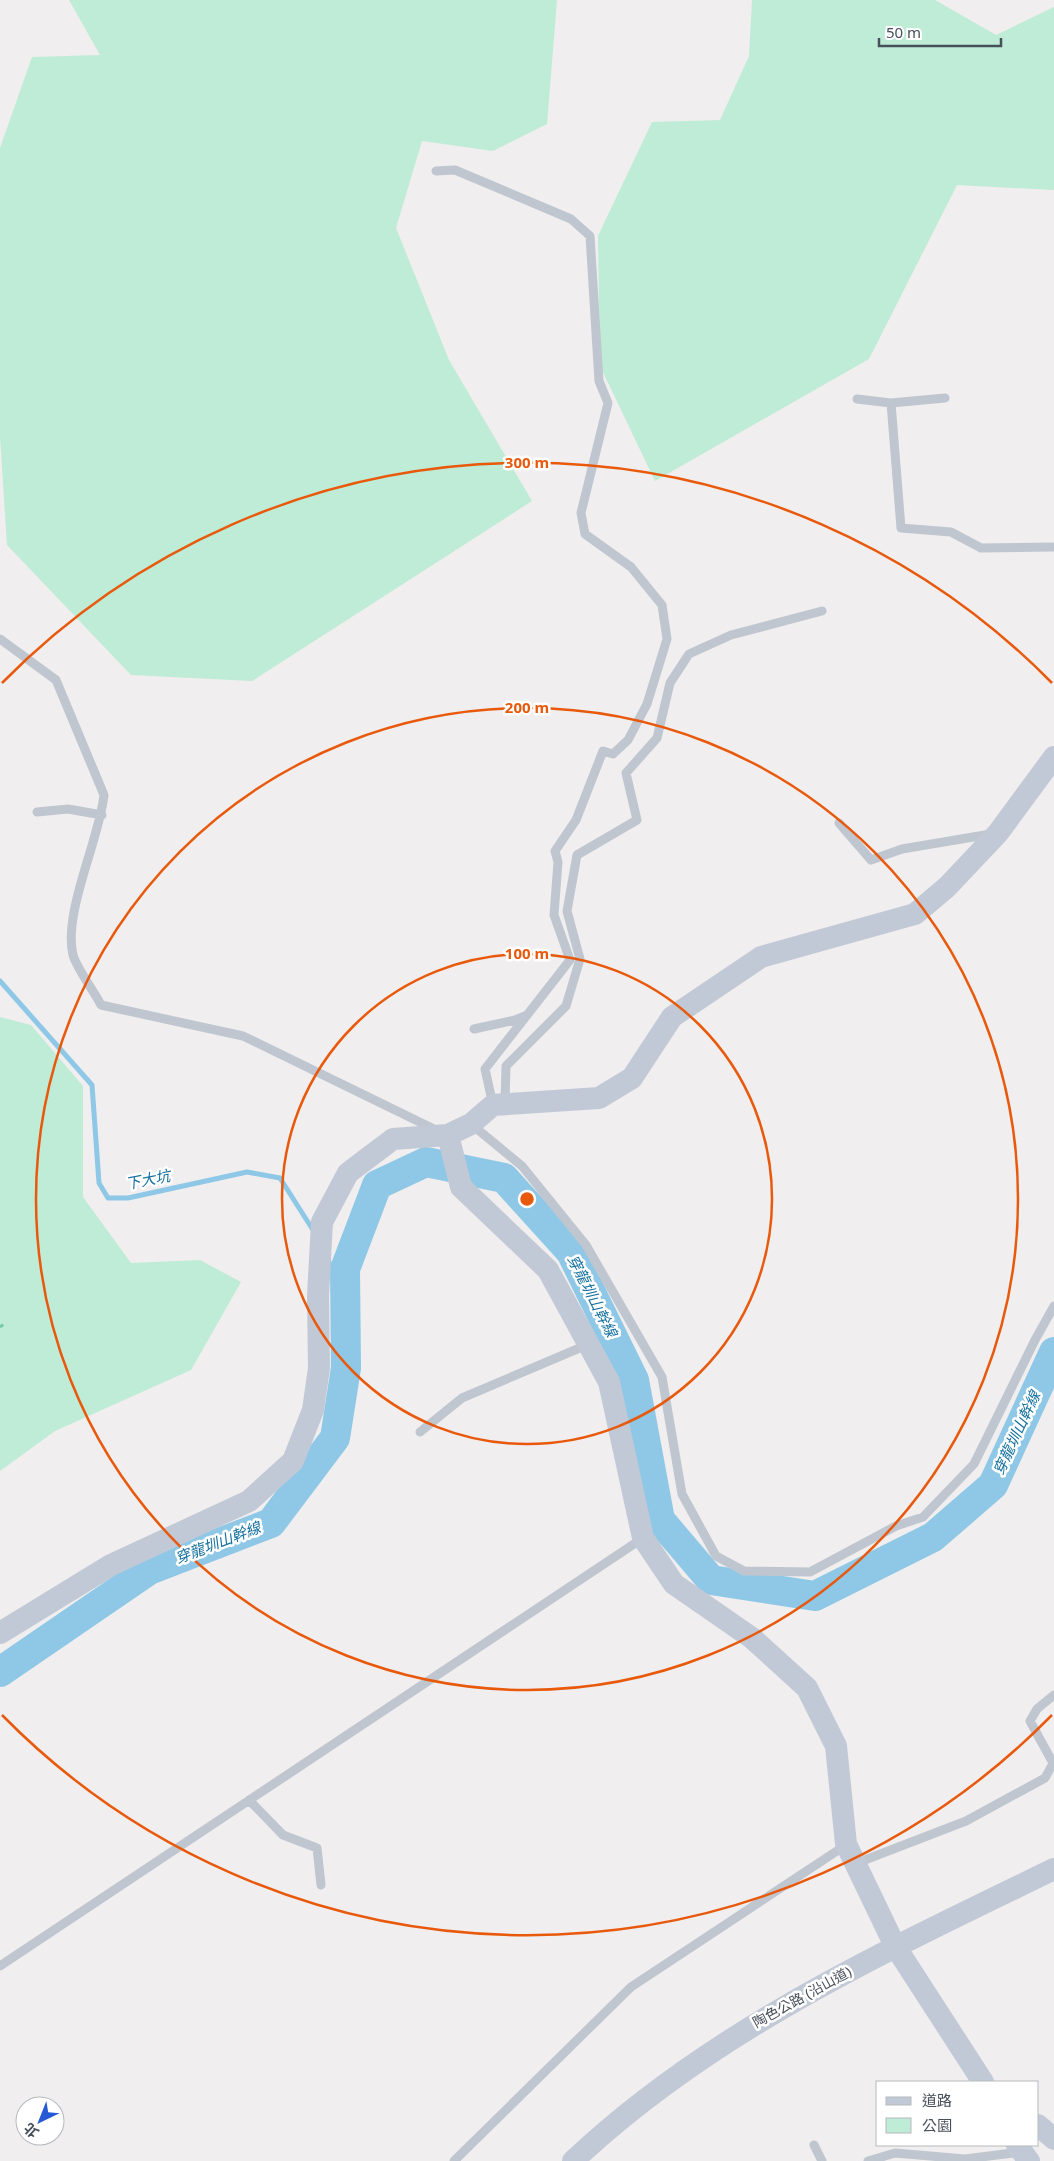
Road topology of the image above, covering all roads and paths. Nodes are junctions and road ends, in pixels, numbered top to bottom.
1 (436, 170) dead end
2 (945, 398) dead end
3 (857, 399) dead end
4 (890, 403) junction
5 (1054, 547) edge
6 (822, 611) dead end
7 (0, 639) edge
8 (1054, 757) edge
9 (37, 812) dead end
10 (102, 815) junction
11 (840, 822) dead end
12 (998, 833) junction
13 (527, 1015) junction
14 (474, 1029) dead end
15 (499, 1105) junction
16 (471, 1124) junction
17 (448, 1135) junction
18 (1054, 1306) edge
19 (4, 1324) dead end
20 (0, 1327) edge
21 (589, 1344) junction
22 (420, 1432) dead end
23 (643, 1538) junction
24 (0, 1633) edge
25 (1054, 1695) edge
26 (249, 1800) junction
27 (851, 1854) junction
28 (1054, 1869) edge
29 (321, 1885) dead end
30 (895, 1946) junction
31 (0, 1966) edge
32 (983, 2080) edge
33 (1039, 2126) edge
34 (1054, 2139) edge
35 (814, 2144) dead end
36 (1022, 2152) edge
37 (454, 2161) edge
38 (573, 2161) edge
39 (822, 2161) edge
40 (868, 2161) edge

1 - 13 lane
2 - 4 lane
3 - 4 lane
4 - 5 lane
6 - 15 lane
7 - 10 lane
8 - 12 street
9 - 10 lane
10 - 17 lane
11 - 12 lane
12 - 15 street
13 - 14 lane
13 - 15 lane
15 - 16 street
16 - 17 street
16 - 18 lane
17 - 21 street
17 - 24 street
19 - 20 path
21 - 22 lane
21 - 23 street
23 - 26 lane
23 - 27 street
25 - 27 lane
26 - 29 lane
26 - 31 lane
27 - 30 street
27 - 37 lane
28 - 30 street, 陶色公路 (沿山道)
30 - 32 street
30 - 38 street, 陶色公路 (沿山道)
33 - 34 street
35 - 39 lane
36 - 40 lane

